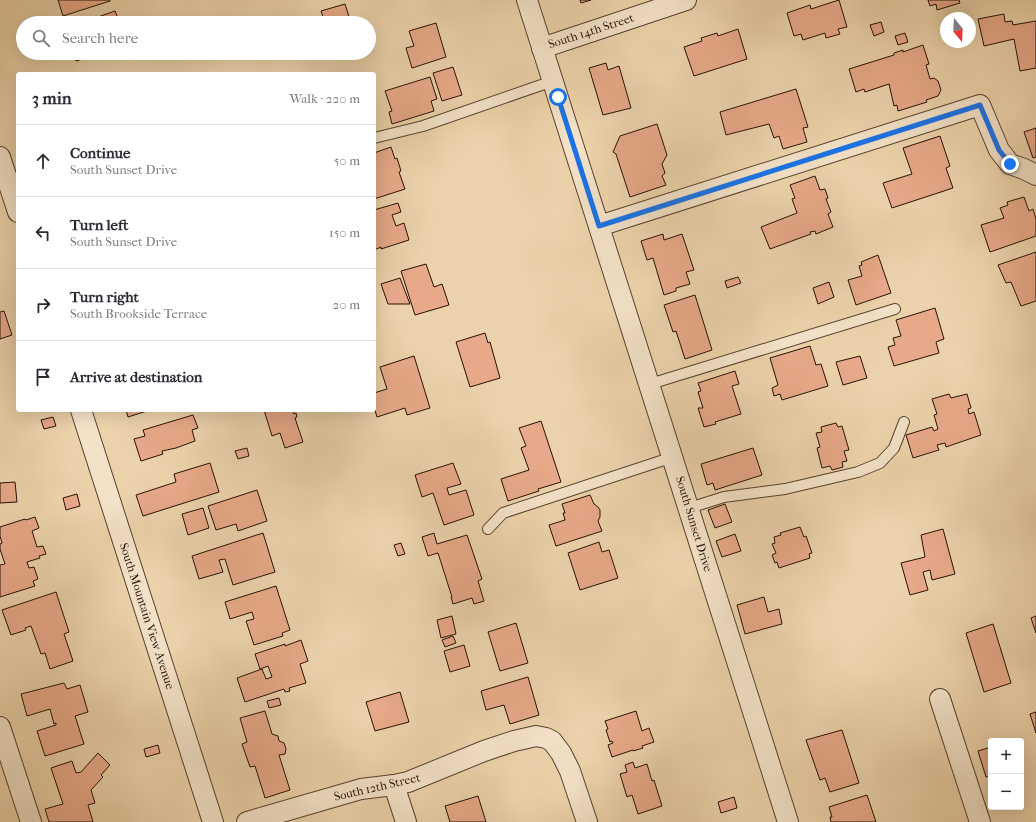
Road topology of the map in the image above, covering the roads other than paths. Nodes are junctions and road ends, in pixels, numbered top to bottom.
1 (527, 0) edge
2 (686, 0) edge
3 (542, 48) junction
4 (553, 81) junction
5 (376, 138) edge
6 (0, 156) edge
7 (1036, 175) edge
8 (16, 206) edge
9 (599, 226) junction
10 (895, 309) dead end
11 (650, 384) junction
12 (82, 412) edge
13 (904, 422) dead end
14 (673, 457) junction
15 (689, 508) junction
16 (488, 529) dead end
17 (940, 699) dead end
18 (0, 727) edge
19 (394, 785) junction
20 (31, 822) edge
21 (213, 822) edge
22 (247, 822) edge
23 (406, 822) edge
24 (587, 822) edge
25 (788, 822) edge
26 (980, 822) edge

1 - 3 street, South Sunset Drive
2 - 3 street, South 14th Street
3 - 4 street, South Sunset Drive
4 - 5 lane
4 - 9 street, South Sunset Drive
6 - 8 street
7 - 9 street
9 - 11 street, South Sunset Drive
10 - 11 lane
11 - 14 street, South Sunset Drive
12 - 21 street, South Mountain View Avenue
13 - 15 lane
14 - 15 street, South Sunset Drive
14 - 16 lane
15 - 25 street, South Sunset Drive
17 - 26 street
18 - 20 street
19 - 22 street, South 12th Street
19 - 23 street
19 - 24 street, South 12th Street

